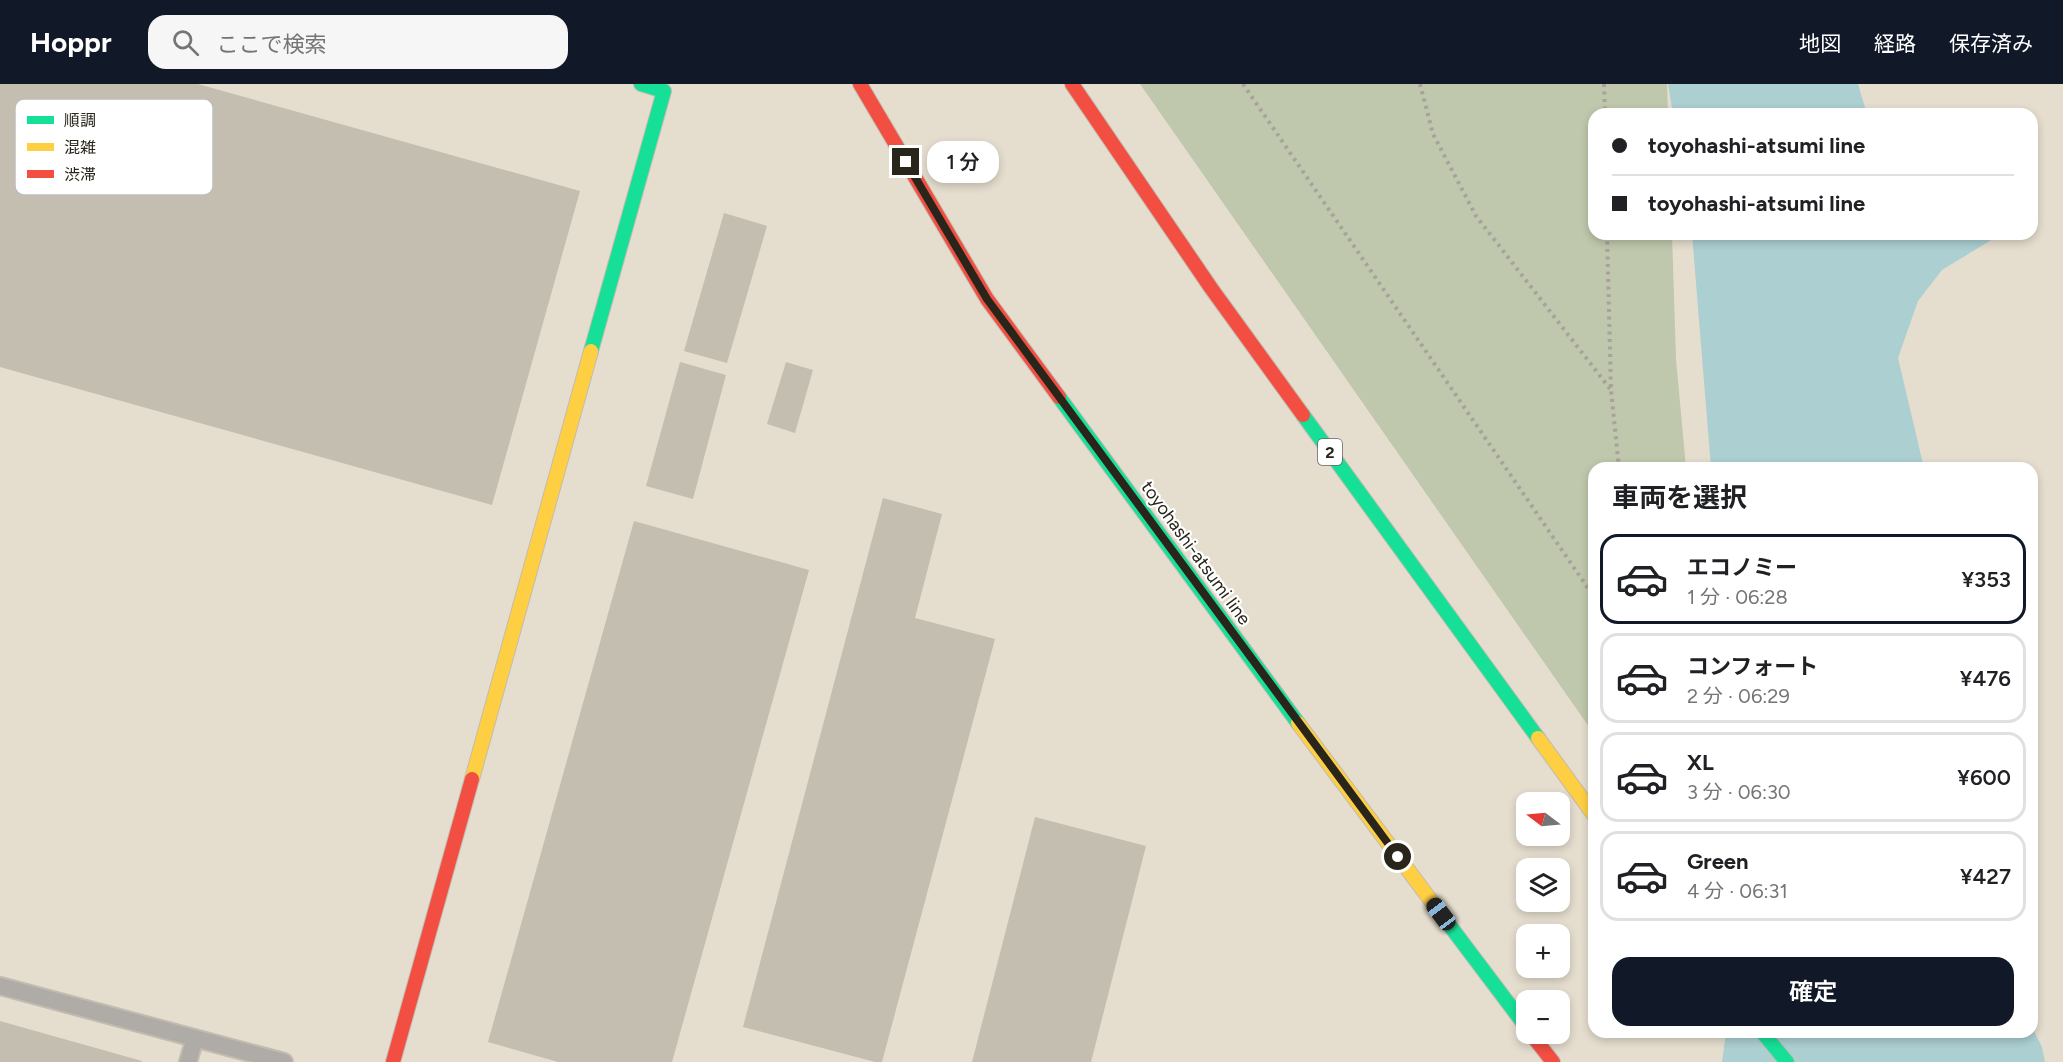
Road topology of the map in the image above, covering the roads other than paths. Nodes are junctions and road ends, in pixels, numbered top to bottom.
1 (641, 84) edge
2 (860, 84) edge
3 (1072, 84) edge
4 (1588, 807) edge
5 (0, 986) edge
6 (1516, 1014) edge
7 (195, 1038) junction
8 (1767, 1038) edge
9 (1539, 1044) edge
10 (188, 1062) edge
11 (284, 1062) edge
12 (393, 1062) edge
13 (1553, 1062) edge
14 (1787, 1062) edge

1 - 12 main road
2 - 6 main road, toyohashi-atsumi line
3 - 4 main road, 2
5 - 7 lane
7 - 10 lane
7 - 11 lane
8 - 14 main road
9 - 13 main road

